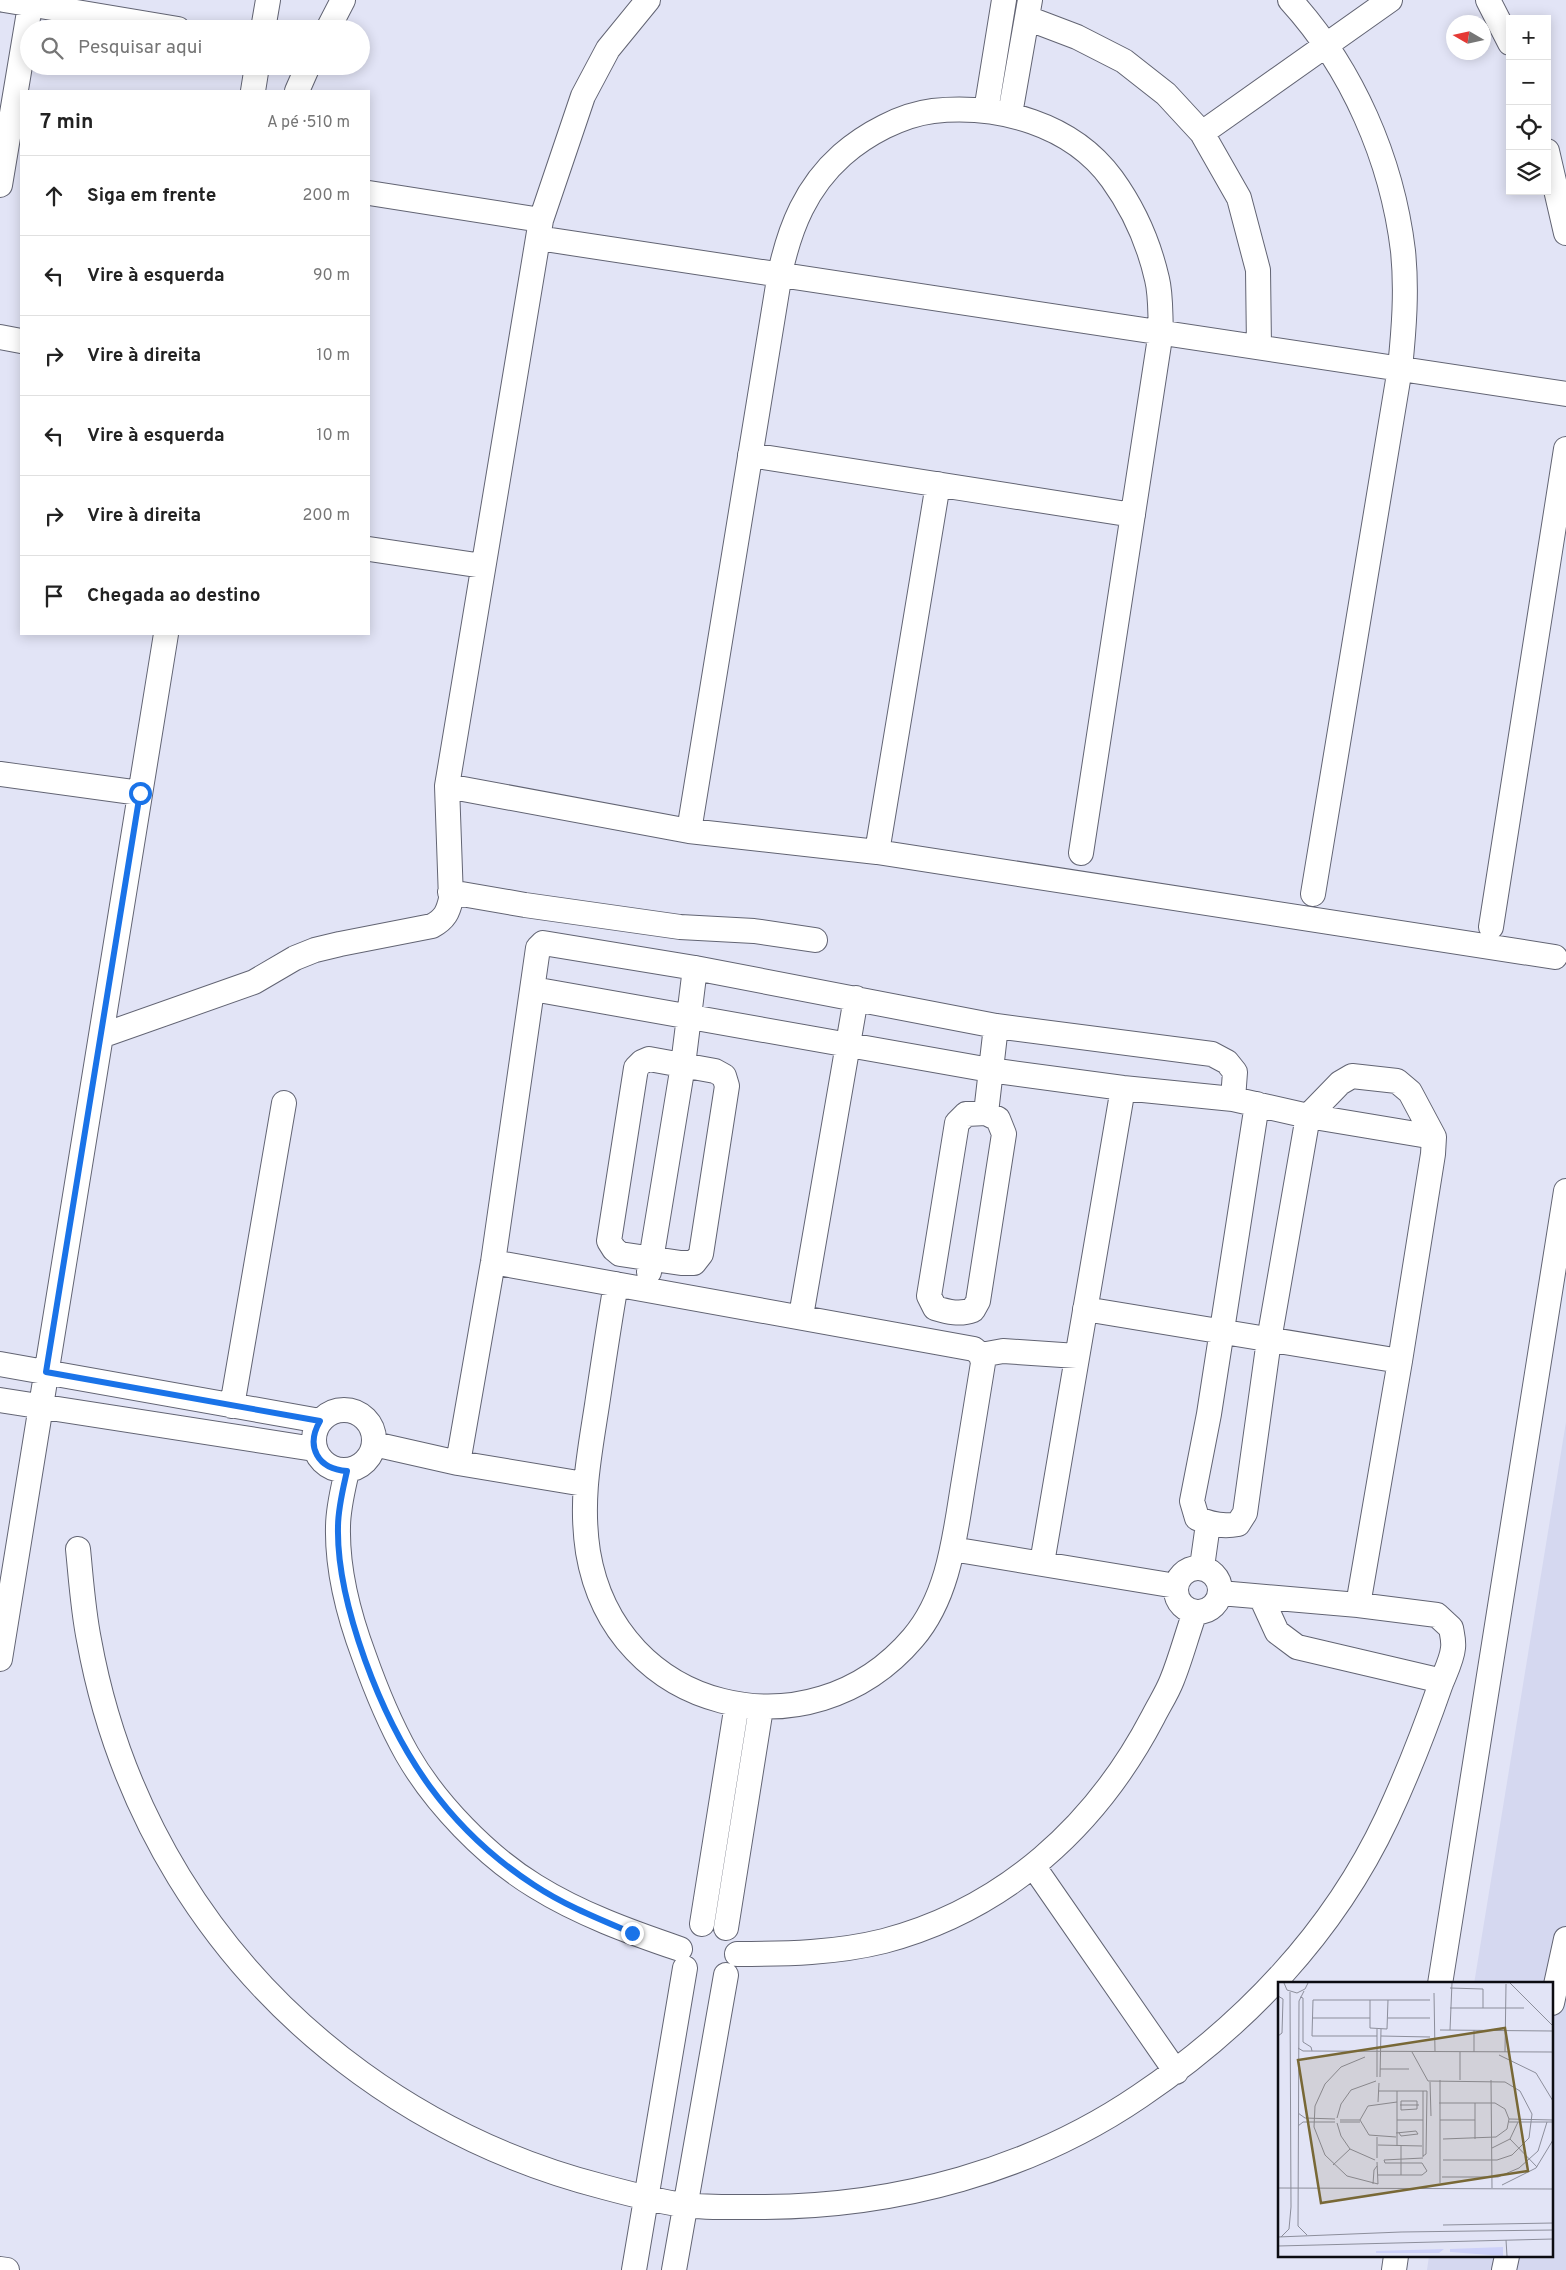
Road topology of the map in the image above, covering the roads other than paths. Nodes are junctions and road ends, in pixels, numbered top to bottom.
1 (4, 0) edge
2 (268, 0) edge
3 (343, 0) edge
4 (648, 0) edge
5 (1004, 0) edge
6 (1290, 0) edge
7 (1390, 0) edge
8 (1488, 0) edge
9 (30, 2) edge
10 (1028, 9) edge
11 (27, 20) edge
12 (129, 20) edge
13 (265, 20) edge
14 (333, 20) edge
15 (1506, 35) edge
16 (1327, 44) junction
17 (20, 63) edge
18 (256, 75) edge
19 (304, 75) edge
20 (253, 90) edge
21 (297, 90) edge
22 (986, 111) junction
23 (1010, 114) junction
24 (1202, 133) junction
25 (1551, 168) edge
26 (0, 185) edge
27 (370, 193) edge
28 (540, 229) junction
29 (1566, 233) edge
30 (780, 273) junction
31 (1161, 331) junction
32 (0, 337) edge
33 (20, 341) edge
34 (1259, 347) junction
35 (1400, 368) junction
36 (1566, 394) edge
37 (1566, 449) edge
38 (750, 455) junction
39 (938, 484) junction
40 (1133, 515) junction
41 (370, 549) edge
42 (483, 566) junction
43 (166, 635) edge
44 (0, 774) edge
45 (446, 786) junction
46 (140, 793) junction
47 (689, 831) junction
48 (877, 852) junction
49 (1081, 853) dead end
50 (450, 892) junction
51 (1314, 894) dead end
52 (1491, 927) dead end
53 (815, 940) dead end
54 (1555, 957) dead end
55 (695, 968) junction
56 (532, 989) junction
57 (856, 998) junction
58 (689, 1017) junction
59 (996, 1026) junction
60 (101, 1036) junction
61 (848, 1045) junction
62 (683, 1065) junction
63 (990, 1070) junction
64 (1123, 1088) junction
65 (1233, 1099) junction
66 (284, 1102) dead end
67 (1257, 1104) junction
68 (986, 1113) junction
69 (1308, 1116) junction
70 (1434, 1137) junction
71 (1566, 1191) edge
72 (651, 1258) junction
73 (493, 1262) junction
74 (616, 1284) junction
75 (646, 1289) junction
76 (1086, 1309) junction
77 (947, 1312) junction
78 (801, 1316) junction
79 (1222, 1331) junction
80 (1269, 1340) junction
81 (944, 1344) junction
82 (981, 1355) junction
83 (1077, 1356) junction
84 (1400, 1362) junction
85 (0, 1364) edge
86 (46, 1372) junction
87 (0, 1400) edge
88 (41, 1406) junction
89 (232, 1406) junction
90 (320, 1421) junction
91 (374, 1444) junction
92 (314, 1449) junction
93 (458, 1463) junction
94 (347, 1471) junction
95 (584, 1484) junction
96 (1208, 1524) junction
97 (78, 1549) dead end
98 (952, 1549) junction
99 (1042, 1563) junction
100 (1202, 1567) junction
101 (1176, 1586) junction
102 (1220, 1593) junction
103 (1261, 1597) junction
104 (1358, 1605) junction
105 (1195, 1612) junction
106 (0, 1659) edge
107 (1442, 1681) junction
108 (737, 1704) junction
109 (761, 1708) junction
110 (1034, 1867) junction
111 (702, 1924) junction
112 (726, 1928) junction
113 (1566, 1939) edge
114 (737, 1954) junction
115 (683, 1959) junction
116 (726, 1975) junction
117 (1440, 1982) edge
118 (1554, 1994) edge
119 (1176, 2072) junction
120 (646, 2198) junction
121 (686, 2205) junction
122 (0, 2269) edge
123 (7, 2270) edge
124 (634, 2270) edge
125 (674, 2270) edge

1 - 9 street
2 - 13 street
3 - 14 street
4 - 28 street
5 - 22 street
6 - 16 street
7 - 16 street
8 - 15 street
9 - 11 street
9 - 12 street
10 - 23 street
10 - 24 street
16 - 24 street
16 - 35 street
17 - 26 street
18 - 20 street
19 - 21 street
22 - 23 street
22 - 30 street
23 - 31 street
24 - 34 street
25 - 29 street
27 - 28 street
28 - 30 street
28 - 42 street
30 - 31 street
30 - 38 street
31 - 34 street
31 - 40 street
32 - 33 street
34 - 35 street
35 - 36 street
35 - 51 street
37 - 52 street
38 - 39 street
38 - 47 street
39 - 40 street
39 - 48 street
40 - 49 street
41 - 42 street
42 - 45 street
43 - 46 street
44 - 46 street
45 - 47 street
45 - 50 street
46 - 60 street
47 - 48 street
48 - 54 street
50 - 53 street
50 - 60 street
55 - 56 street
55 - 57 street
55 - 58 street
56 - 58 street
56 - 73 street
57 - 59 street
57 - 61 street
58 - 61 street
58 - 62 street
59 - 63 street
59 - 65 street
60 - 86 street
61 - 63 street
61 - 78 street
62 - 72 street
62 - 72 street
62 - 72 street
63 - 64 street
63 - 68 street
64 - 65 street
64 - 76 street
65 - 67 street
66 - 89 street
67 - 69 street
67 - 79 street
68 - 77 street
68 - 77 street
69 - 70 street
69 - 70 street
69 - 80 street
70 - 84 street
71 - 117 street
72 - 75 street
73 - 74 street
73 - 93 street
74 - 75 street
74 - 95 street
75 - 78 street
76 - 79 street
76 - 83 street
77 - 81 street
78 - 81 street
79 - 80 street
79 - 96 street
80 - 84 street
80 - 96 street
81 - 82 street
82 - 83 street
82 - 98 street
83 - 99 street
84 - 104 street
85 - 86 street
86 - 88 street
86 - 89 street
87 - 88 street
88 - 92 street
88 - 106 street
89 - 90 street
90 - 91 street
90 - 92 street
91 - 93 street
91 - 94 street
92 - 94 street
93 - 95 street
94 - 115 street
95 - 108 street
96 - 100 street
97 - 120 street
98 - 99 street
98 - 109 street
99 - 101 street
100 - 101 street
100 - 102 street
101 - 105 street
102 - 103 street
102 - 105 street
103 - 104 street
103 - 107 street
104 - 107 street
105 - 110 street
107 - 119 street
108 - 109 street
108 - 111 street
109 - 112 street
110 - 114 street
110 - 119 street
111 - 112 street
111 - 115 street
112 - 114 street
113 - 118 street
114 - 116 street
115 - 116 street
115 - 120 street
116 - 121 street
119 - 121 street
120 - 121 street
120 - 124 street
121 - 125 street
122 - 123 street

